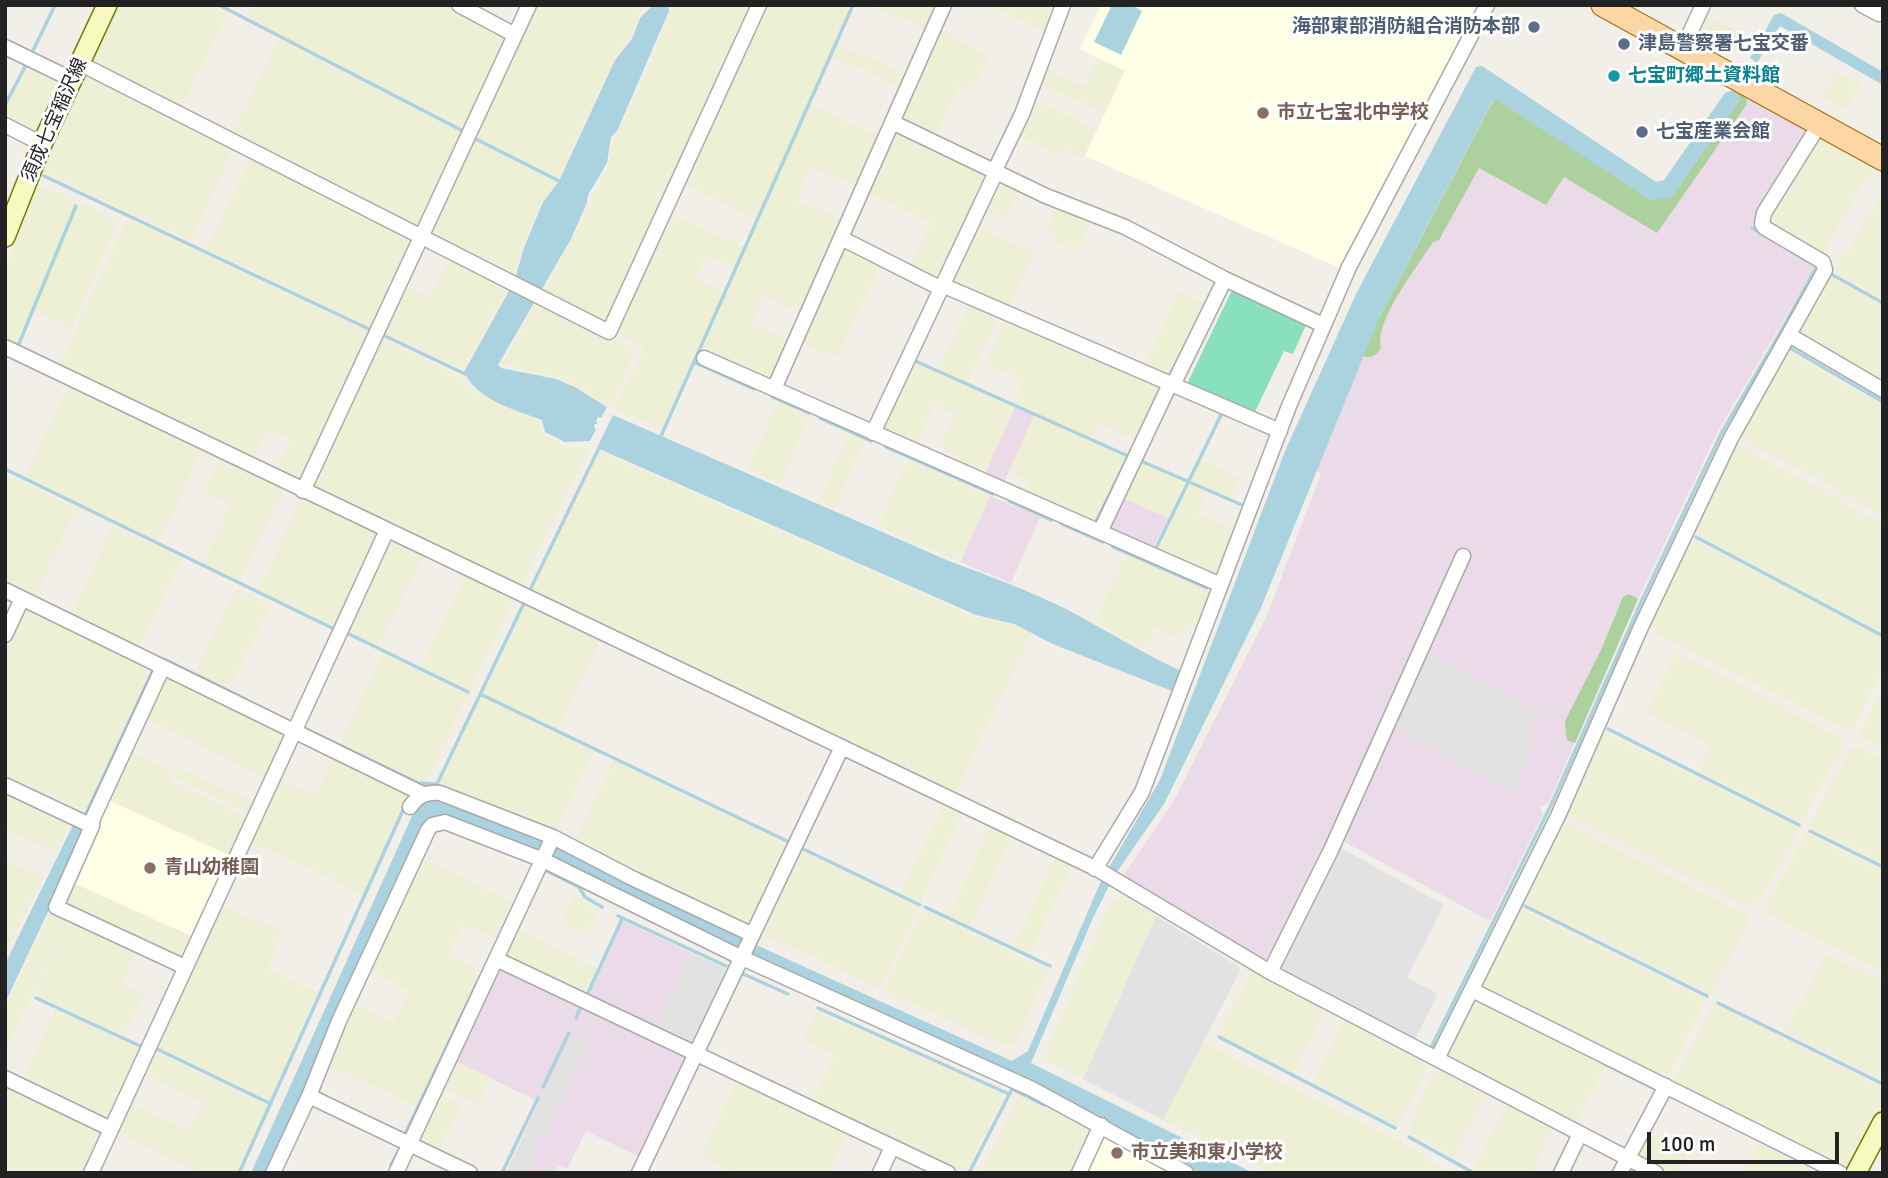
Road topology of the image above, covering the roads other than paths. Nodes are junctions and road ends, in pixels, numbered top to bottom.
1 (107, 5) edge
2 (458, 5) edge
3 (529, 5) edge
4 (759, 5) edge
5 (944, 5) edge
6 (1063, 5) edge
7 (1487, 5) edge
8 (1603, 5) edge
9 (1630, 5) edge
10 (1703, 5) edge
11 (1862, 5) edge
12 (1881, 12) edge
13 (515, 35) junction
14 (1688, 37) junction
15 (5, 47) edge
16 (77, 72) junction
17 (892, 122) junction
18 (5, 124) edge
19 (1819, 125) junction
20 (42, 144) junction
21 (1883, 144) edge
22 (1883, 159) edge
23 (995, 172) junction
24 (5, 237) edge
25 (421, 237) junction
26 (841, 238) junction
27 (1225, 279) junction
28 (941, 287) junction
29 (1324, 325) junction
30 (1789, 335) junction
31 (5, 347) edge
32 (704, 358) dead end
33 (1172, 384) junction
34 (774, 389) junction
35 (1883, 390) edge
36 (1280, 431) junction
37 (873, 433) junction
38 (303, 491) junction
39 (387, 530) junction
40 (1100, 532) junction
41 (1463, 556) dead end
42 (1221, 585) junction
43 (5, 590) edge
44 (22, 599) junction
45 (5, 635) edge
46 (163, 667) junction
47 (294, 731) junction
48 (842, 747) junction
49 (5, 785) edge
50 (423, 794) junction
51 (410, 807) dead end
52 (92, 826) junction
53 (553, 839) junction
54 (543, 859) junction
55 (1104, 873) junction
56 (750, 936) junction
57 (741, 956) junction
58 (496, 959) junction
59 (185, 967) junction
60 (1270, 972) junction
61 (1472, 990) junction
62 (694, 1054) junction
63 (1437, 1059) junction
64 (5, 1078) edge
65 (1666, 1086) junction
66 (309, 1096) junction
67 (1883, 1122) edge
68 (1101, 1125) junction
69 (111, 1129) junction
70 (1580, 1134) junction
71 (409, 1144) junction
72 (892, 1146) junction
73 (1627, 1158) junction
74 (90, 1173) edge
75 (273, 1173) edge
76 (396, 1173) edge
77 (470, 1173) edge
78 (639, 1173) edge
79 (880, 1173) edge
80 (948, 1173) edge
81 (1079, 1173) edge
82 (1186, 1173) edge
83 (1561, 1173) edge
84 (1620, 1173) edge
85 (1656, 1173) edge
86 (1840, 1173) edge
87 (1856, 1173) edge

1 - 16 main road, 須成七宝稲沢線
2 - 13 street
3 - 13 street
4 - 25 street
5 - 17 street
6 - 23 street
7 - 29 street
8 - 19 main road
9 - 14 main road
10 - 14 street
11 - 12 street
13 - 25 street
14 - 21 main road
15 - 16 street
16 - 20 main road, 須成七宝稲沢線
16 - 25 street
17 - 23 street
17 - 26 street
18 - 20 street
19 - 22 main road
19 - 30 street
20 - 24 main road, 須成七宝稲沢線
23 - 27 street
23 - 28 street
25 - 38 street
26 - 28 street
26 - 34 street
27 - 29 street
27 - 33 street
28 - 33 street
28 - 37 street
29 - 36 street
30 - 35 street
30 - 61 street
31 - 38 street
32 - 34 street
33 - 36 street
33 - 40 street
34 - 37 street
36 - 42 street
37 - 40 street
38 - 39 street
39 - 47 street
39 - 48 street
40 - 42 street
41 - 60 street
42 - 55 street
43 - 44 street
44 - 45 street
44 - 46 street
46 - 47 street
46 - 52 street
47 - 50 street
47 - 59 street
48 - 55 street
48 - 56 street
49 - 52 street
50 - 51 street
50 - 53 street
52 - 59 street
53 - 54 street
53 - 56 street
54 - 57 street
54 - 58 street
54 - 66 street
55 - 60 street
56 - 57 street
57 - 62 street
57 - 68 street
58 - 62 street
58 - 71 street
59 - 69 street
60 - 63 street
61 - 63 street
61 - 65 street
62 - 72 street
62 - 78 street
63 - 70 street
64 - 69 street
65 - 73 street
65 - 86 street
66 - 71 street
66 - 75 street
67 - 87 main road
68 - 81 street
68 - 82 street
69 - 74 street
70 - 73 street
70 - 83 street
71 - 76 street
71 - 77 street
72 - 79 street
72 - 80 street
73 - 84 street
73 - 85 street

